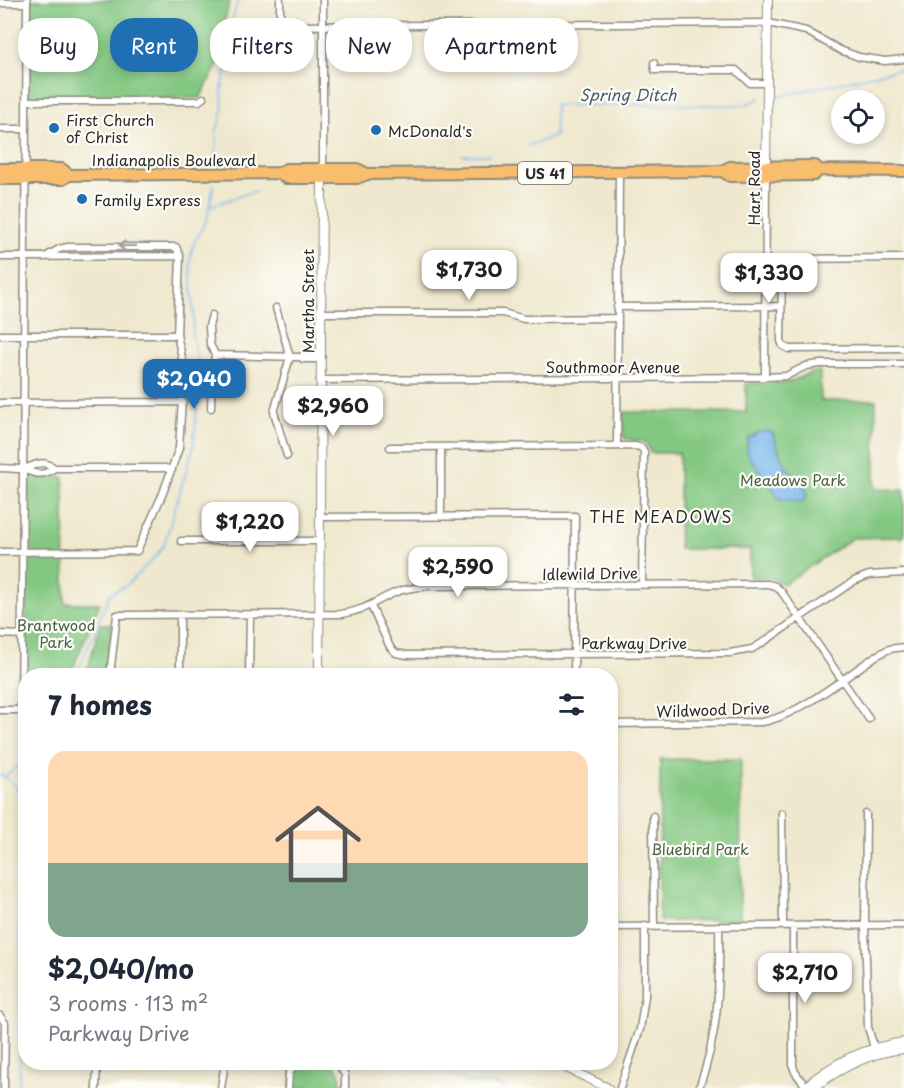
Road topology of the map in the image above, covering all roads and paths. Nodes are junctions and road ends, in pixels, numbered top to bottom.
1 (280, 0) edge
2 (323, 0) edge
3 (768, 0) edge
4 (27, 2) edge
5 (0, 3) edge
6 (768, 23) junction
7 (323, 26) junction
8 (904, 59) edge
9 (655, 66) dead end
10 (767, 83) junction
11 (203, 98) dead end
12 (27, 101) junction
13 (0, 129) edge
14 (26, 129) junction
15 (0, 169) edge
16 (766, 171) junction
17 (904, 171) edge
18 (619, 172) junction
19 (322, 173) junction
20 (26, 174) junction
21 (0, 179) edge
22 (0, 257) edge
23 (25, 257) junction
24 (904, 258) edge
25 (766, 306) junction
26 (781, 306) junction
27 (617, 307) junction
28 (276, 308) dead end
29 (320, 313) junction
30 (212, 315) dead end
31 (617, 318) junction
32 (0, 335) edge
33 (25, 335) junction
34 (177, 335) junction
35 (904, 348) edge
36 (215, 355) junction
37 (290, 357) junction
38 (320, 357) junction
39 (904, 364) edge
40 (765, 377) junction
41 (617, 378) junction
42 (320, 380) junction
43 (183, 402) junction
44 (0, 403) edge
45 (24, 403) junction
46 (211, 408) dead end
47 (616, 446) junction
48 (390, 447) dead end
49 (441, 447) junction
50 (287, 456) dead end
51 (0, 468) edge
52 (55, 468) junction
53 (24, 469) junction
54 (172, 470) junction
55 (320, 516) junction
56 (441, 516) junction
57 (181, 541) dead end
58 (319, 541) junction
59 (0, 552) edge
60 (23, 552) junction
61 (904, 573) edge
62 (642, 584) junction
63 (575, 585) junction
64 (371, 606) junction
65 (180, 615) junction
66 (250, 615) junction
67 (320, 615) junction
68 (800, 618) junction
69 (0, 634) edge
70 (22, 635) junction
71 (904, 646) edge
72 (574, 654) junction
73 (22, 668) edge
74 (111, 668) edge
75 (180, 668) edge
76 (249, 668) edge
77 (319, 668) edge
78 (574, 668) edge
79 (842, 679) junction
80 (0, 710) edge
81 (18, 710) edge
82 (869, 719) dead end
83 (618, 723) edge
84 (782, 813) dead end
85 (866, 814) dead end
86 (653, 816) dead end
87 (783, 925) junction
88 (904, 925) edge
89 (645, 926) junction
90 (654, 926) junction
91 (719, 926) junction
92 (793, 926) junction
93 (865, 926) junction
94 (618, 927) edge
95 (0, 1017) edge
96 (904, 1042) edge
97 (904, 1048) edge
98 (875, 1051) junction
99 (97, 1070) edge
100 (224, 1070) edge
101 (291, 1070) edge
102 (342, 1070) edge
103 (571, 1070) edge
104 (348, 1087) edge
105 (808, 1087) edge
106 (4, 1088) edge
107 (96, 1088) edge
108 (221, 1088) edge
109 (288, 1088) edge
110 (608, 1088) edge
111 (621, 1088) edge
112 (699, 1088) edge

1 - 7 street
2 - 7 street, Martha Street
3 - 6 street, Hart Road
4 - 5 street
4 - 12 street
6 - 7 street
6 - 8 street
6 - 10 street, Hart Road
7 - 19 street, Martha Street
9 - 10 street
10 - 16 street, Hart Road
11 - 12 street
12 - 14 street
13 - 14 street
14 - 20 street
15 - 20 highway, Indianapolis Boulevard / US 41
16 - 17 highway, Indianapolis Boulevard / US 41
16 - 18 highway, Indianapolis Boulevard / US 41
16 - 25 street, Hart Road
18 - 19 highway, Indianapolis Boulevard / US 41
18 - 27 street
19 - 20 highway, Indianapolis Boulevard / US 41
19 - 29 street, Martha Street
20 - 21 highway, Indianapolis Boulevard / US 41
20 - 23 street
22 - 23 street
23 - 33 street
23 - 34 street
24 - 26 street
25 - 26 street
25 - 27 street
25 - 40 street, Hart Road
26 - 35 street
27 - 31 street
28 - 37 street
29 - 31 street
29 - 38 street, Martha Street
30 - 36 street
31 - 41 street
32 - 33 street
33 - 34 street
33 - 45 street
34 - 43 street
36 - 37 street
36 - 46 street
37 - 38 street
37 - 50 street
38 - 42 street, Martha Street
39 - 40 street, Southmoor Avenue
40 - 41 street, Southmoor Avenue
41 - 42 street, Southmoor Avenue
41 - 47 street
42 - 55 street, Martha Street
43 - 45 street
43 - 54 street
44 - 45 street
45 - 53 street
47 - 49 street
47 - 62 street
48 - 49 street
49 - 56 street
51 - 53 street
52 - 53 street
52 - 53 street
52 - 54 street
53 - 60 street
54 - 60 street
55 - 56 street
55 - 58 street, Martha Street
56 - 63 street
57 - 58 street
58 - 67 street, Martha Street
59 - 60 street
60 - 70 street
61 - 68 street, Parkway Drive
62 - 63 street, Idlewild Drive
62 - 68 street, Idlewild Drive
63 - 64 street, Idlewild Drive
63 - 72 street
64 - 67 street, Idlewild Drive
64 - 72 street, Parkway Drive
65 - 66 street, Idlewild Drive
65 - 74 street, Idlewild Drive
65 - 75 street
66 - 67 street, Idlewild Drive
66 - 76 street
67 - 77 street, Martha Street
68 - 72 street, Parkway Drive
68 - 79 street
69 - 70 street
70 - 73 street
71 - 79 street, Wildwood Drive
72 - 78 street
79 - 82 street
79 - 83 street, Wildwood Drive
80 - 81 street
84 - 87 street
85 - 93 street
86 - 90 street
87 - 91 street
87 - 92 street
88 - 93 street
89 - 90 street
89 - 94 street
89 - 111 street
90 - 91 street
91 - 112 street
92 - 93 street
92 - 105 street
93 - 98 street
95 - 106 street
96 - 98 street
97 - 98 street
98 - 105 street
99 - 107 street
100 - 108 street
101 - 109 street
102 - 104 street
103 - 110 street

